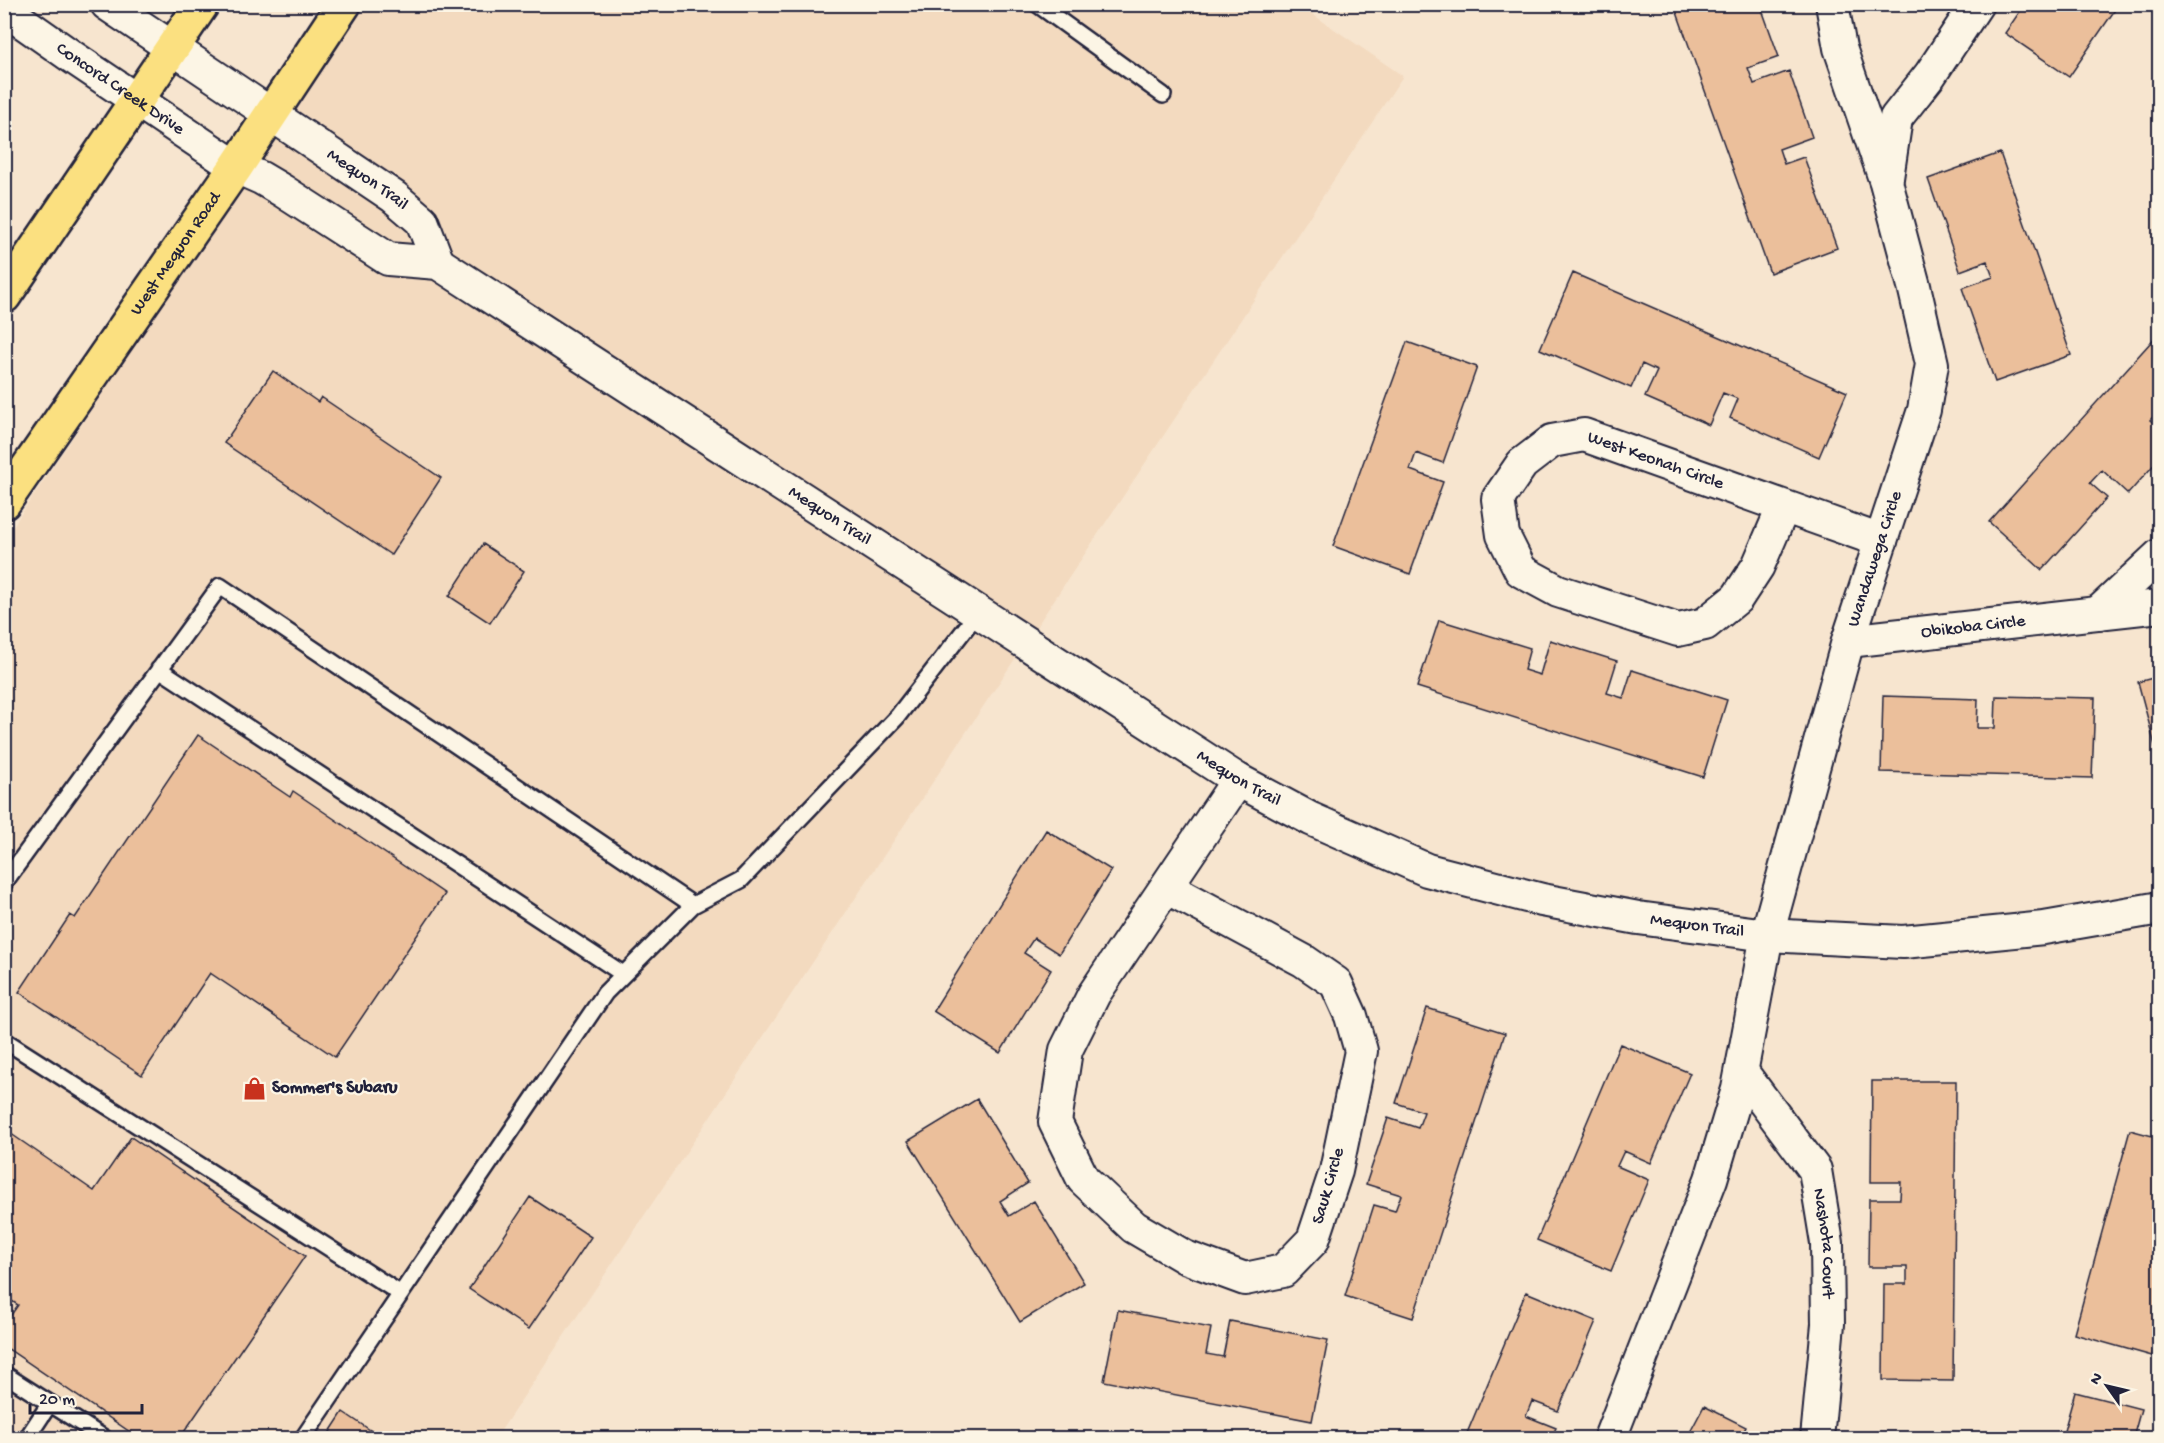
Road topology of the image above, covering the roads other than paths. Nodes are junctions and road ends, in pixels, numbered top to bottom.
1 (107, 4) edge
2 (202, 4) edge
3 (344, 4) edge
4 (1037, 4) edge
5 (1832, 4) edge
6 (1977, 4) edge
7 (4, 9) edge
8 (172, 48) junction
9 (1163, 95) dead end
10 (136, 100) junction
11 (271, 115) junction
12 (236, 167) junction
13 (1886, 182) junction
14 (438, 263) junction
15 (4, 296) edge
16 (4, 502) edge
17 (1784, 508) junction
18 (1881, 542) junction
19 (2160, 555) edge
20 (2160, 606) edge
21 (979, 611) junction
22 (2098, 613) junction
23 (1848, 641) junction
24 (159, 669) junction
25 (1238, 780) junction
26 (4, 883) edge
27 (1166, 887) junction
28 (693, 905) junction
29 (2160, 908) edge
30 (1767, 935) junction
31 (623, 974) junction
32 (4, 1040) edge
33 (1742, 1072) junction
34 (401, 1294) junction
35 (4, 1374) edge
36 (50, 1403) junction
37 (27, 1438) edge
38 (104, 1438) edge
39 (303, 1438) edge
40 (1610, 1438) edge
41 (1817, 1438) edge

1 - 8 street
2 - 8 main road
3 - 11 main road, West Mequon Road
4 - 9 lane
5 - 13 street, Wandawega Circle
6 - 13 street, Wandawega Circle
7 - 10 street, Concord Creek Drive
8 - 10 main road
8 - 11 street
10 - 12 street, Concord Creek Drive
10 - 15 main road
11 - 12 main road, West Mequon Road
11 - 14 street, Mequon Trail
12 - 14 street, Mequon Trail
12 - 16 main road, West Mequon Road
13 - 18 street, Wandawega Circle
14 - 21 street, Mequon Trail
17 - 17 street, West Keonah Circle
17 - 18 street, West Keonah Circle
18 - 23 street, Wandawega Circle
19 - 22 street
20 - 22 street, Obikoba Circle
21 - 25 street, Mequon Trail
21 - 28 lane
22 - 23 street, Obikoba Circle
23 - 30 street, Wandawega Circle
24 - 26 lane
24 - 28 lane
24 - 31 lane
25 - 27 street, Sauk Circle
25 - 30 street, Mequon Trail
27 - 27 street, Sauk Circle
28 - 31 lane
29 - 30 street, Mequon Trail
30 - 33 street
31 - 34 lane
32 - 34 lane
33 - 40 street
33 - 41 street, Nashota Court
34 - 39 lane
35 - 36 lane
36 - 37 lane
36 - 38 lane

